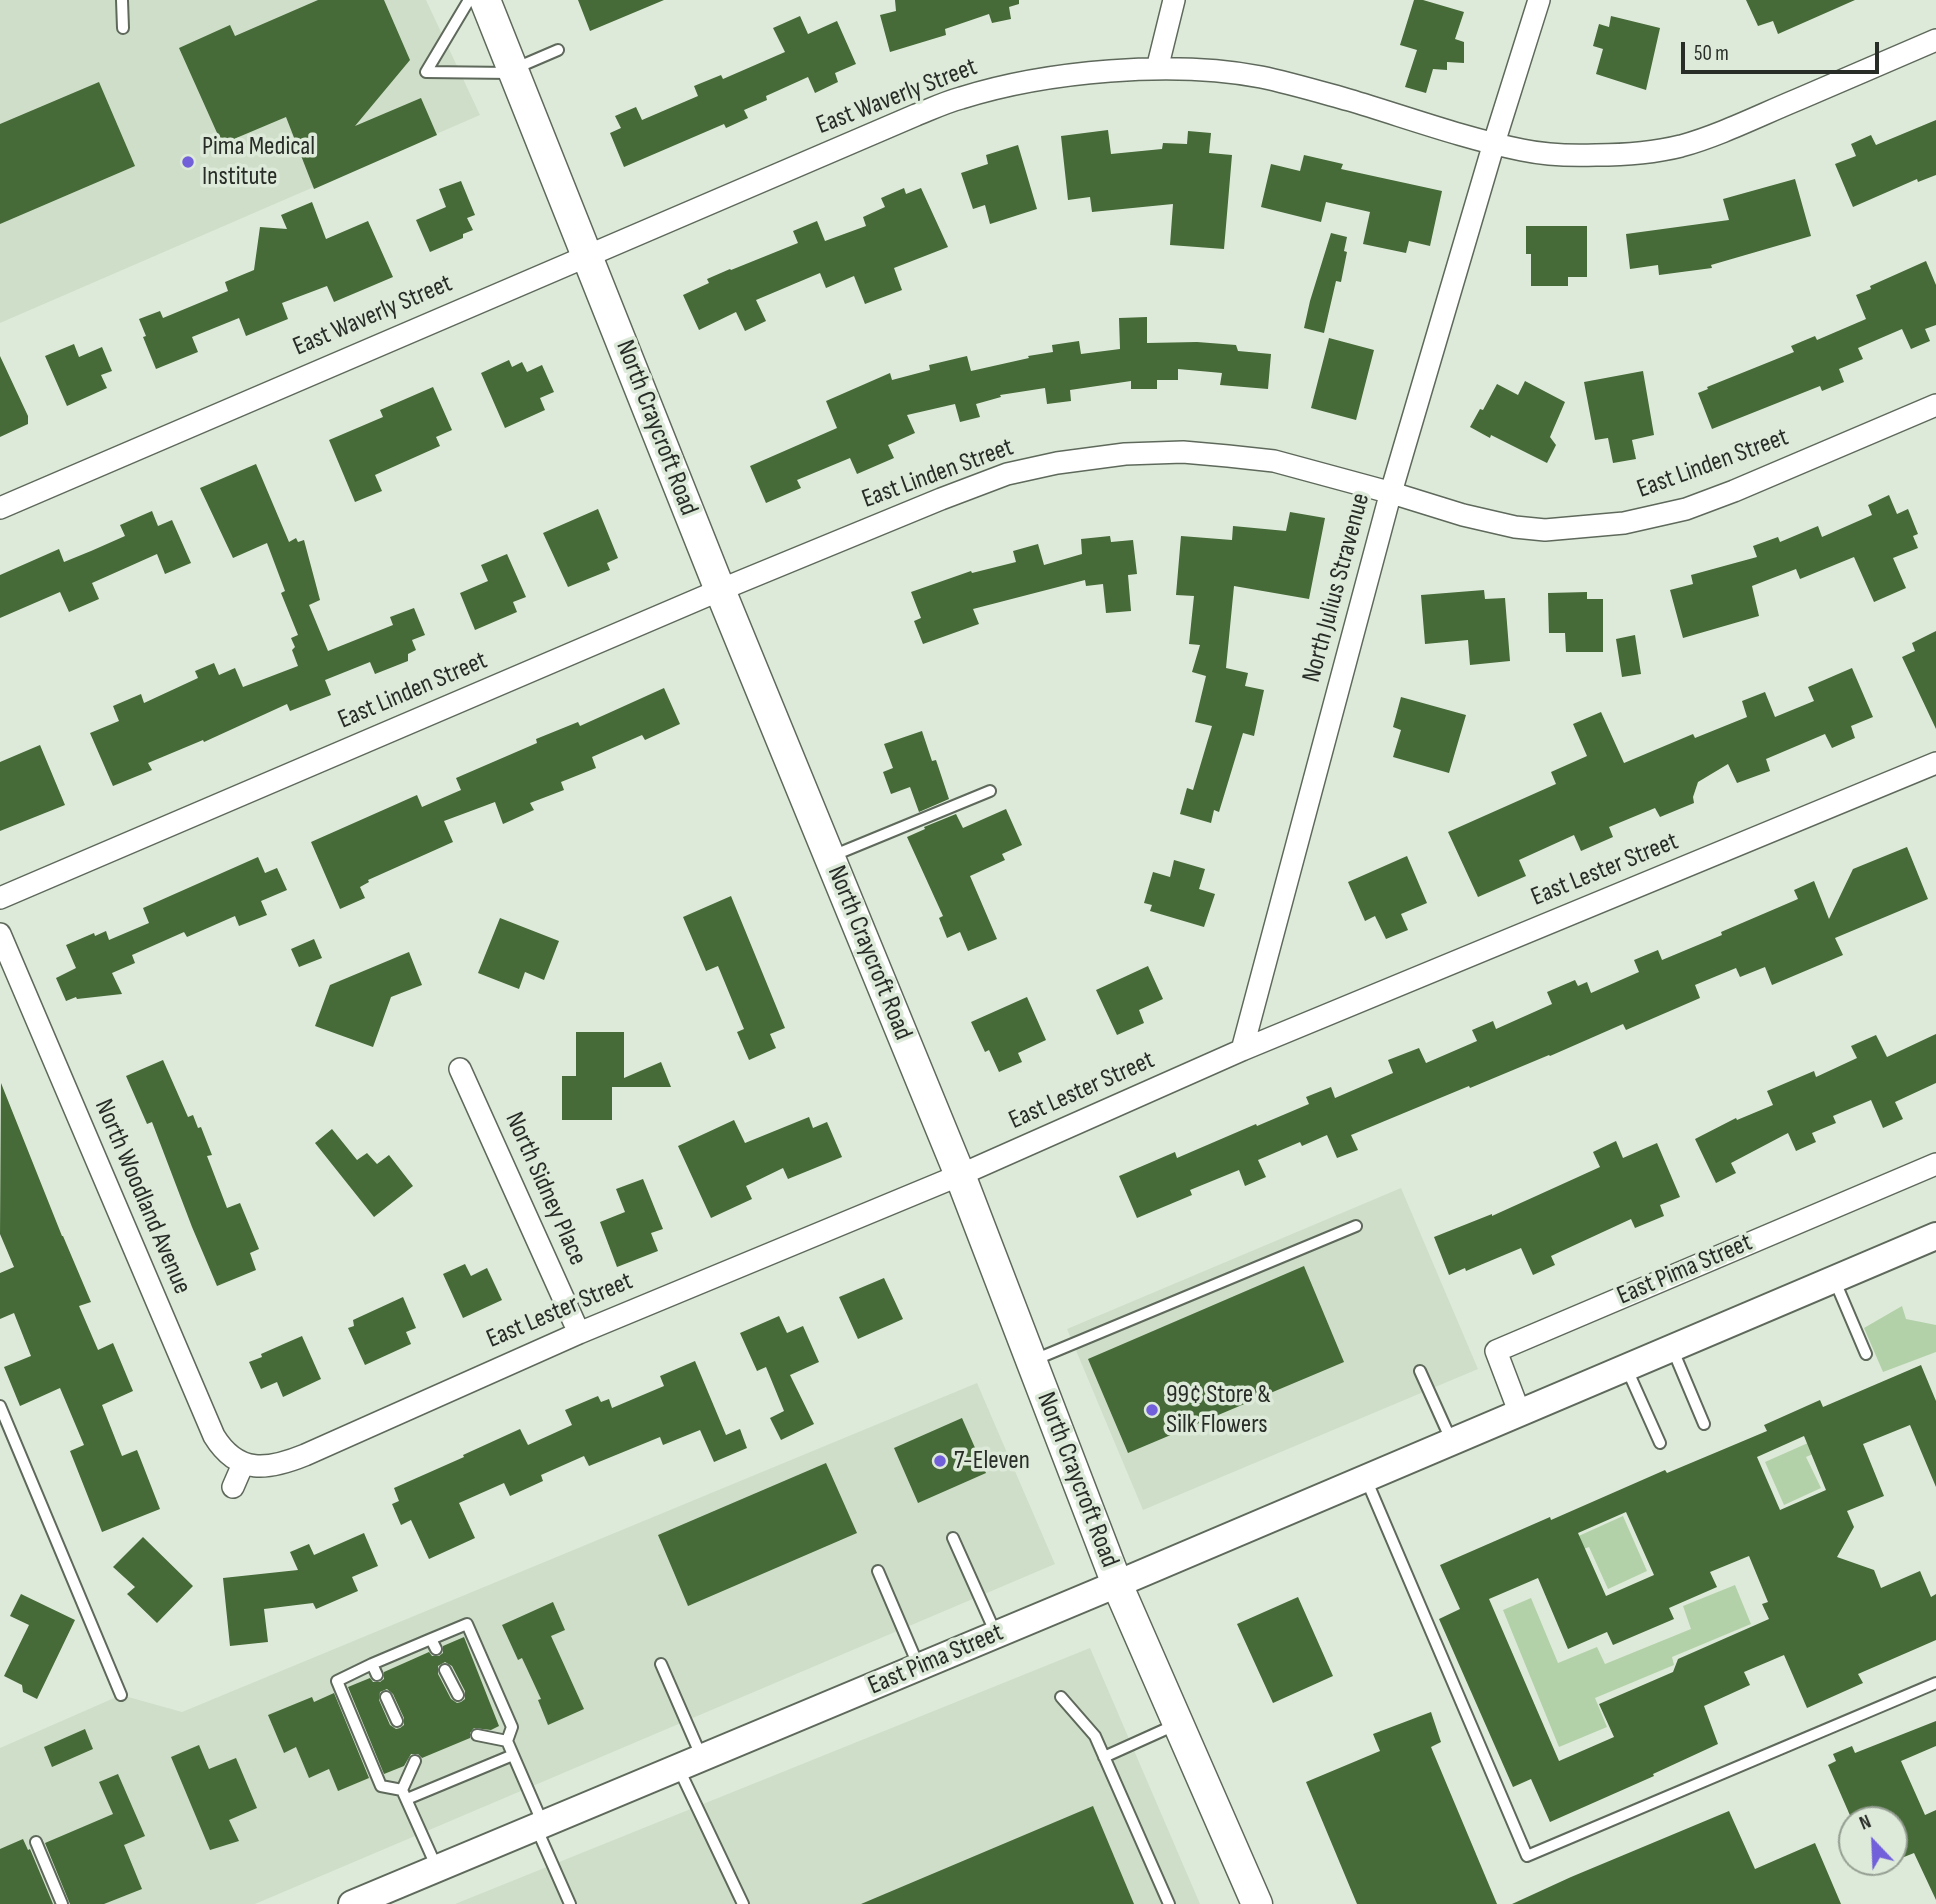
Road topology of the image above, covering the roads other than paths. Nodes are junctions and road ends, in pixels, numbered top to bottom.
1 (121, 0) edge
2 (469, 0) edge
3 (485, 0) edge
4 (1174, 0) edge
5 (1539, 0) edge
6 (123, 28) dead end
7 (1936, 40) edge
8 (558, 50) dead end
9 (1157, 69) junction
10 (514, 71) junction
11 (1494, 143) junction
12 (588, 254) junction
13 (1936, 405) edge
14 (1392, 493) junction
15 (0, 508) edge
16 (720, 590) junction
17 (1936, 763) edge
18 (990, 791) dead end
19 (830, 857) junction
20 (0, 898) edge
21 (0, 934) edge
22 (1242, 1050) junction
23 (460, 1069) dead end
24 (1936, 1164) edge
25 (960, 1175) junction
26 (1356, 1226) dead end
27 (1936, 1236) edge
28 (1834, 1279) junction
29 (579, 1333) junction
30 (1672, 1348) junction
31 (1866, 1354) dead end
32 (1031, 1361) junction
33 (1626, 1367) junction
34 (1420, 1371) dead end
35 (0, 1406) edge
36 (1520, 1414) junction
37 (1704, 1424) dead end
38 (1452, 1442) junction
39 (1660, 1443) dead end
40 (247, 1465) junction
41 (1366, 1478) junction
42 (233, 1487) dead end
43 (953, 1538) dead end
44 (878, 1571) dead end
45 (1116, 1584) junction
46 (996, 1634) junction
47 (660, 1664) dead end
48 (919, 1667) junction
49 (445, 1670) dead end
50 (1936, 1683) edge
51 (121, 1695) dead end
52 (458, 1695) dead end
53 (386, 1697) dead end
54 (1061, 1697) dead end
55 (397, 1721) dead end
56 (1178, 1724) junction
57 (477, 1735) dead end
58 (507, 1741) junction
59 (513, 1755) junction
60 (1104, 1756) junction
61 (415, 1761) dead end
62 (690, 1763) junction
63 (405, 1795) junction
64 (540, 1825) junction
65 (36, 1842) dead end
66 (437, 1868) junction
67 (365, 1902) edge
68 (62, 1904) edge
69 (570, 1904) edge
70 (743, 1904) edge
71 (1169, 1904) edge
72 (1257, 1904) edge

1 - 6 lane
2 - 10 lane
3 - 10 main road, North Craycroft Road
4 - 9 street
5 - 11 street, North Julius Stravenue
7 - 11 street, East Waverly Street
8 - 10 lane
9 - 11 street, East Waverly Street
9 - 12 street, East Waverly Street
10 - 12 main road, North Craycroft Road
11 - 14 street, North Julius Stravenue
12 - 15 street, East Waverly Street
12 - 16 main road, North Craycroft Road
13 - 14 street, East Linden Street
14 - 16 street, East Linden Street
14 - 22 street, North Julius Stravenue
16 - 19 main road, North Craycroft Road
16 - 20 street, East Linden Street
17 - 22 street, East Lester Street
18 - 19 lane
19 - 25 main road, North Craycroft Road
21 - 40 street, North Woodland Avenue
22 - 25 street, East Lester Street
23 - 29 street, North Sidney Place
24 - 36 street, East Pima Street
25 - 29 street, East Lester Street
25 - 32 main road, North Craycroft Road
26 - 32 lane
27 - 28 street, East Pima Street
28 - 30 street, East Pima Street
28 - 31 lane
29 - 40 street, East Lester Street
30 - 33 street, East Pima Street
30 - 37 lane
32 - 45 main road, North Craycroft Road
33 - 36 street, East Pima Street
33 - 39 lane
34 - 38 lane
35 - 51 lane
36 - 38 street, East Pima Street
38 - 41 street, East Pima Street
40 - 42 street
41 - 45 street, East Pima Street
41 - 50 lane
43 - 46 lane
44 - 48 lane
45 - 46 street, East Pima Street
45 - 56 main road, North Craycroft Road
46 - 48 street, East Pima Street
47 - 62 lane
48 - 62 street, East Pima Street
49 - 52 lane
53 - 55 lane
54 - 60 lane
56 - 60 lane
56 - 72 main road, North Craycroft Road
57 - 58 lane
58 - 59 lane
58 - 63 lane
59 - 63 lane
59 - 64 lane
60 - 71 lane
61 - 63 lane
62 - 64 street, East Pima Street
62 - 70 lane
63 - 66 lane
64 - 66 street, East Pima Street
64 - 69 lane
65 - 68 lane
66 - 67 street, East Pima Street

